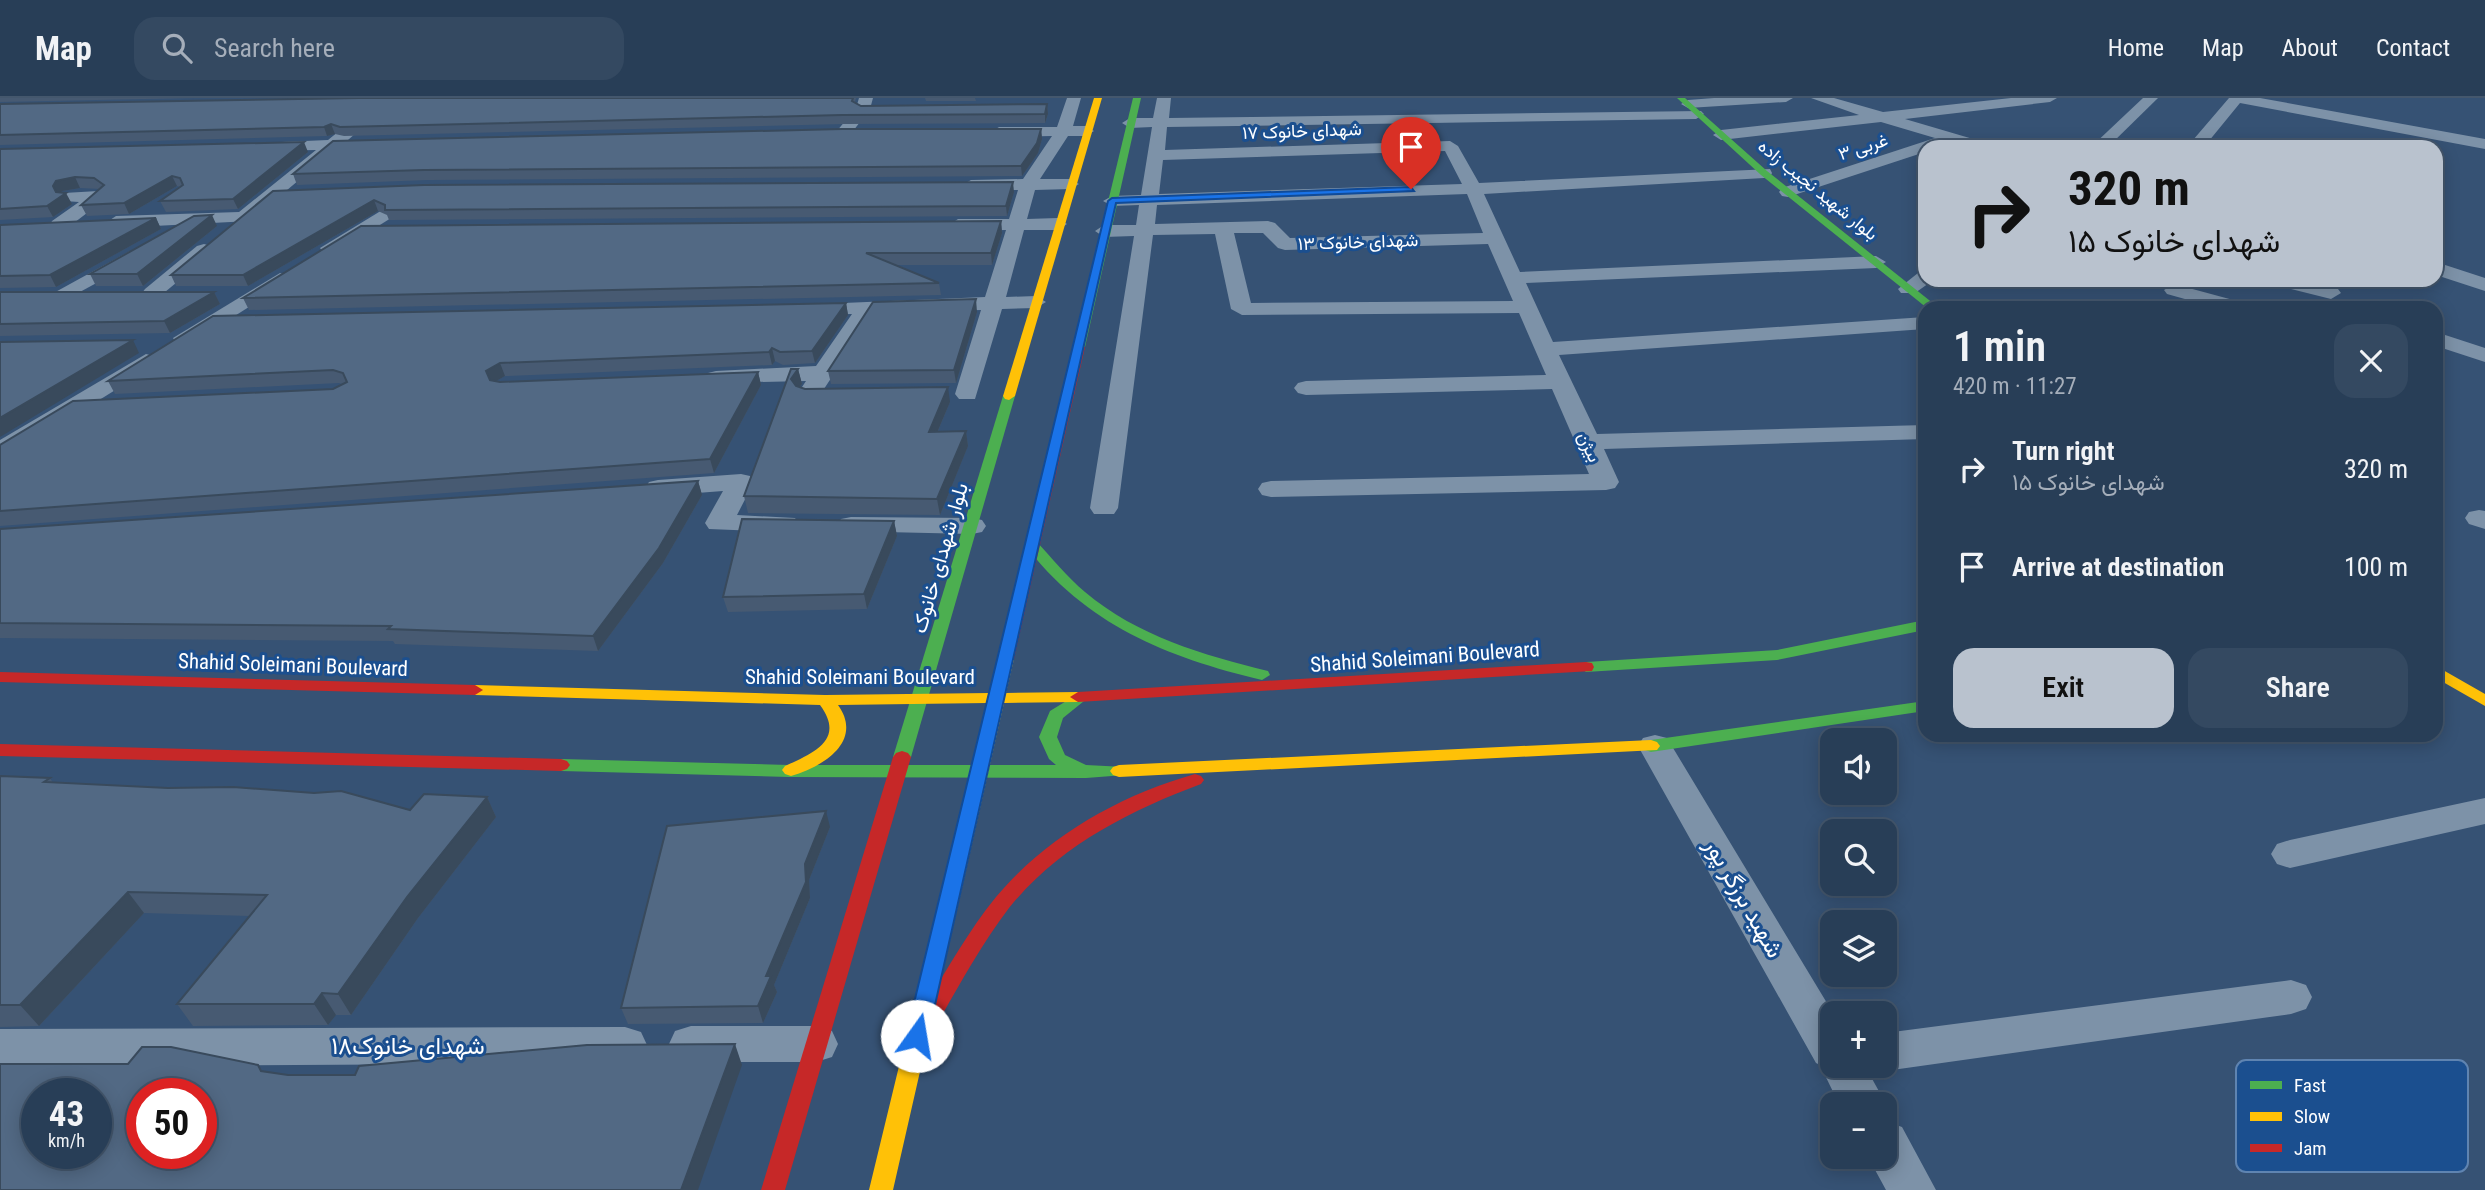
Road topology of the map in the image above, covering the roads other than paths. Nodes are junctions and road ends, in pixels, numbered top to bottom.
1 (1098, 98) edge
2 (1137, 98) edge
3 (1164, 98) edge
4 (1786, 98) edge
5 (1818, 98) edge
6 (2050, 98) edge
7 (2151, 98) edge
8 (2237, 98) edge
9 (386, 100) edge
10 (411, 102) edge
11 (355, 103) edge
12 (1068, 103) edge
13 (2292, 103) edge
14 (868, 105) edge
15 (1688, 105) edge
16 (1878, 118) junction
17 (2361, 121) junction
18 (1130, 123) junction
19 (1161, 123) junction
20 (1086, 131) junction
21 (872, 132) edge
22 (981, 132) edge
23 (1063, 132) junction
24 (1721, 135) junction
25 (1950, 138) junction
26 (2352, 138) dead end
27 (1944, 140) edge
28 (1958, 140) edge
29 (2106, 140) edge
30 (2201, 140) edge
31 (388, 143) edge
32 (2485, 144) edge
33 (332, 145) junction
34 (249, 146) edge
35 (1450, 146) joint
36 (1918, 149) edge
37 (1155, 155) junction
38 (1764, 173) junction
39 (1070, 184) junction
40 (958, 185) edge
41 (1028, 185) junction
42 (1473, 189) junction
43 (389, 190) edge
44 (1788, 192) junction
45 (299, 193) edge
46 (273, 194) junction
47 (70, 197) edge
48 (1149, 200) junction
49 (167, 201) edge
50 (1112, 201) junction
51 (244, 217) junction
52 (198, 219) junction
53 (135, 222) junction
54 (1058, 224) junction
55 (59, 225) junction
56 (935, 225) edge
57 (1019, 225) junction
58 (36, 226) edge
59 (1223, 228) junction
60 (362, 229) junction
61 (404, 229) edge
62 (1145, 230) junction
63 (1104, 231) junction
64 (1493, 238) junction
65 (1876, 262) junction
66 (2443, 270) edge
67 (1511, 278) junction
68 (1917, 283) edge
69 (2485, 285) edge
70 (2299, 287) edge
71 (2174, 290) dead end
72 (152, 293) junction
73 (126, 294) edge
74 (177, 294) edge
75 (216, 294) edge
76 (60, 295) junction
77 (99, 295) edge
78 (254, 295) junction
79 (36, 296) edge
80 (2332, 298) edge
81 (2215, 301) edge
82 (1036, 302) junction
83 (993, 305) junction
84 (867, 307) junction
85 (1525, 307) junction
86 (784, 309) edge
87 (255, 319) edge
88 (213, 320) junction
89 (1918, 323) edge
90 (2443, 341) edge
91 (176, 343) junction
92 (135, 344) dead end
93 (1544, 349) junction
94 (2485, 355) edge
95 (823, 373) junction
96 (699, 378) edge
97 (1559, 382) junction
98 (1306, 388) dead end
99 (1008, 393) junction
100 (835, 394) edge
101 (941, 394) edge
102 (967, 394) junction
103 (116, 404) edge
104 (74, 406) junction
105 (1918, 432) edge
106 (1587, 442) junction
107 (6, 444) edge
108 (631, 489) edge
109 (1271, 489) dead end
110 (1104, 508) dead end
111 (972, 526) junction
112 (1031, 544) junction
113 (1918, 626) edge
114 (2443, 675) edge
115 (0, 677) edge
116 (1309, 686) junction
117 (995, 698) junction
118 (1081, 698) junction
119 (920, 699) junction
120 (825, 700) junction
121 (2485, 701) edge
122 (1918, 706) edge
123 (1655, 746) junction
124 (0, 750) edge
125 (1240, 765) junction
126 (789, 771) junction
127 (899, 772) junction
128 (978, 772) junction
129 (1087, 772) junction
130 (2485, 811) edge
131 (2290, 854) dead end
132 (2291, 997) dead end
133 (1820, 1029) edge
134 (917, 1036) junction
135 (816, 1044) junction
136 (0, 1048) edge
137 (1897, 1050) edge
138 (1897, 1163) edge
139 (773, 1190) edge
140 (881, 1190) edge
141 (1912, 1190) edge

1 - 20 main road, بلوار شهدای خانوک
2 - 18 main road
3 - 19 street
4 - 15 street
5 - 16 street
6 - 16 street
7 - 29 street
8 - 13 street
8 - 30 street
9 - 10 street
9 - 11 street
9 - 33 street
12 - 23 street
13 - 17 street
14 - 21 street
15 - 19 street
15 - 24 main road, بلوار شهید نجیب زاده
16 - 24 street
16 - 25 street
17 - 26 street
17 - 32 street
18 - 19 street
18 - 50 main road
19 - 37 street
20 - 23 street
20 - 39 main road, بلوار شهدای خانوک
22 - 23 street
23 - 41 street
24 - 38 main road, بلوار شهید نجیب زاده
25 - 27 street, غربی ۳
25 - 28 street
31 - 33 street
33 - 34 street
33 - 46 street
35 - 37 street, شهدای خانوک ۱۷
35 - 42 street, بیژن
36 - 44 street, غربی ۳
37 - 48 street
38 - 42 street
38 - 44 main road, بلوار شهید نجیب زاده
39 - 41 street
39 - 54 main road, بلوار شهدای خانوک
40 - 41 street
41 - 57 street
42 - 48 street
42 - 64 street, بیژن
43 - 60 street
44 - 65 main road, بلوار شهید نجیب زاده
45 - 46 street
46 - 51 street
47 - 55 street
48 - 50 street
48 - 62 street
49 - 53 street
50 - 63 main road
51 - 52 street
51 - 72 street
52 - 53 street
52 - 76 street
53 - 55 street
54 - 57 street
54 - 82 main road, بلوار شهدای خانوک
55 - 58 street
56 - 57 street
57 - 83 street
59 - 62 street, شهدای خانوک ۱۳
59 - 64 street, شهدای خانوک ۱۳
59 - 85 street
60 - 61 street
60 - 78 street
62 - 63 street, شهدای خانوک ۱۳
62 - 110 street
63 - 112 main road
64 - 67 street, بیژن
65 - 67 street
65 - 68 main road, بلوار شهید نجیب زاده
66 - 69 street
67 - 85 street, بیژن
70 - 80 street
71 - 81 street
72 - 73 street
72 - 74 street
75 - 78 street
76 - 77 street
76 - 79 street
78 - 88 street
82 - 83 street
82 - 99 main road, بلوار شهدای خانوک
83 - 84 street
83 - 102 street
84 - 86 street
84 - 95 street
85 - 93 street, بیژن
87 - 88 street
88 - 91 street
89 - 93 street
90 - 94 street
91 - 92 street
91 - 104 street
93 - 97 street, بیژن
95 - 96 street
95 - 100 street
97 - 98 street
97 - 106 street, بیژن
99 - 102 street
99 - 111 main road, بلوار شهدای خانوک
101 - 102 street
103 - 104 street
104 - 107 street
105 - 106 street
106 - 109 street, بیژن
108 - 111 street
111 - 119 main road, بلوار شهدای خانوک
112 - 116 main road
112 - 117 main road
113 - 116 main road, Shahid Soleimani Boulevard
114 - 121 main road
115 - 120 main road, Shahid Soleimani Boulevard
116 - 118 main road, Shahid Soleimani Boulevard
117 - 118 main road, Shahid Soleimani Boulevard
117 - 119 main road, Shahid Soleimani Boulevard
117 - 128 main road
118 - 129 main road
119 - 120 main road, Shahid Soleimani Boulevard
119 - 127 main road, بلوار شهدای خانوک
120 - 126 main road
122 - 123 main road
123 - 125 main road
123 - 133 street, شهید برزگر پور
124 - 126 main road
125 - 129 main road
125 - 134 main road
126 - 127 main road
127 - 128 main road
127 - 135 main road, بلوار شهدای خانوک
128 - 129 main road
128 - 134 main road
130 - 131 street
132 - 137 street
134 - 140 main road
135 - 136 street, شهدای خانوک۱۸
135 - 139 main road, بلوار شهدای خانوک
138 - 141 street

